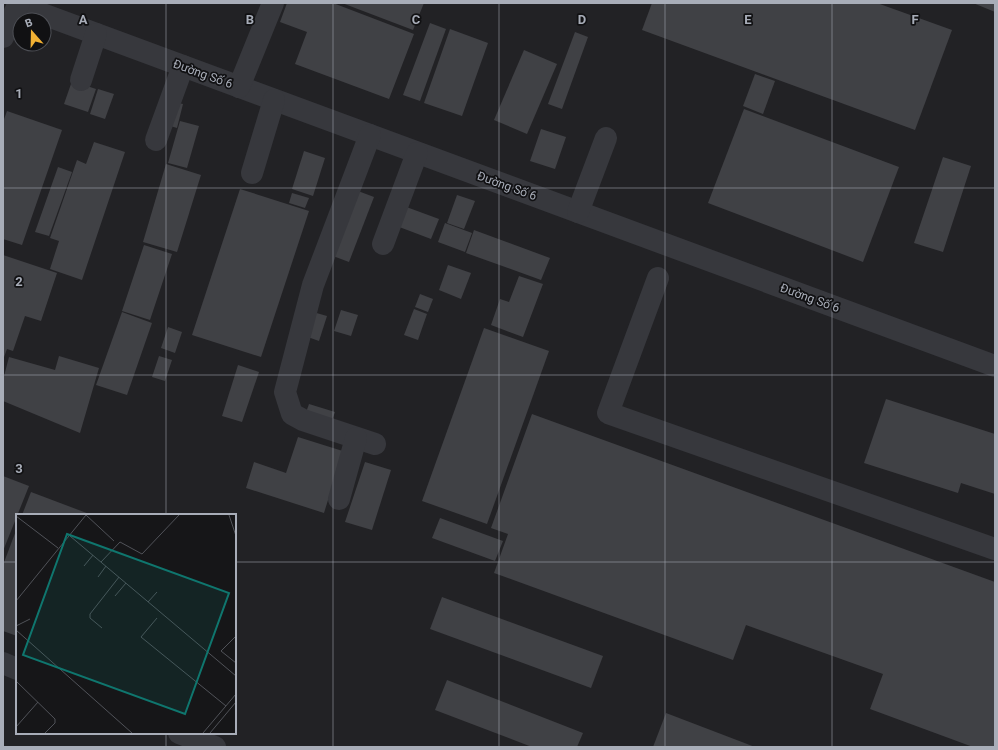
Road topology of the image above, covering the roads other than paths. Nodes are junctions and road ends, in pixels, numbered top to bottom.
1 (273, 3) edge
2 (18, 4) edge
3 (96, 34) junction
4 (3, 37) edge
5 (183, 66) junction
6 (81, 80) dead end
7 (239, 87) junction
8 (274, 100) junction
9 (370, 135) junction
10 (606, 138) dead end
11 (156, 140) dead end
12 (417, 153) junction
13 (252, 173) dead end
14 (578, 212) junction
15 (383, 244) dead end
16 (658, 278) dead end
17 (995, 366) edge
18 (339, 499) dead end
19 (995, 549) edge
20 (3, 663) edge
21 (16, 669) edge
22 (182, 734) edge
23 (215, 747) edge

1 - 7 street
2 - 3 street, Đường Số 6
2 - 4 street
3 - 5 street, Đường Số 6
3 - 6 street
5 - 7 street, Đường Số 6
5 - 11 street
7 - 8 street, Đường Số 6
8 - 9 street, Đường Số 6
8 - 13 street
9 - 12 street, Đường Số 6
9 - 18 street
10 - 14 street
12 - 14 street, Đường Số 6
12 - 15 street
14 - 17 street, Đường Số 6
16 - 19 street
20 - 21 street
22 - 23 street

